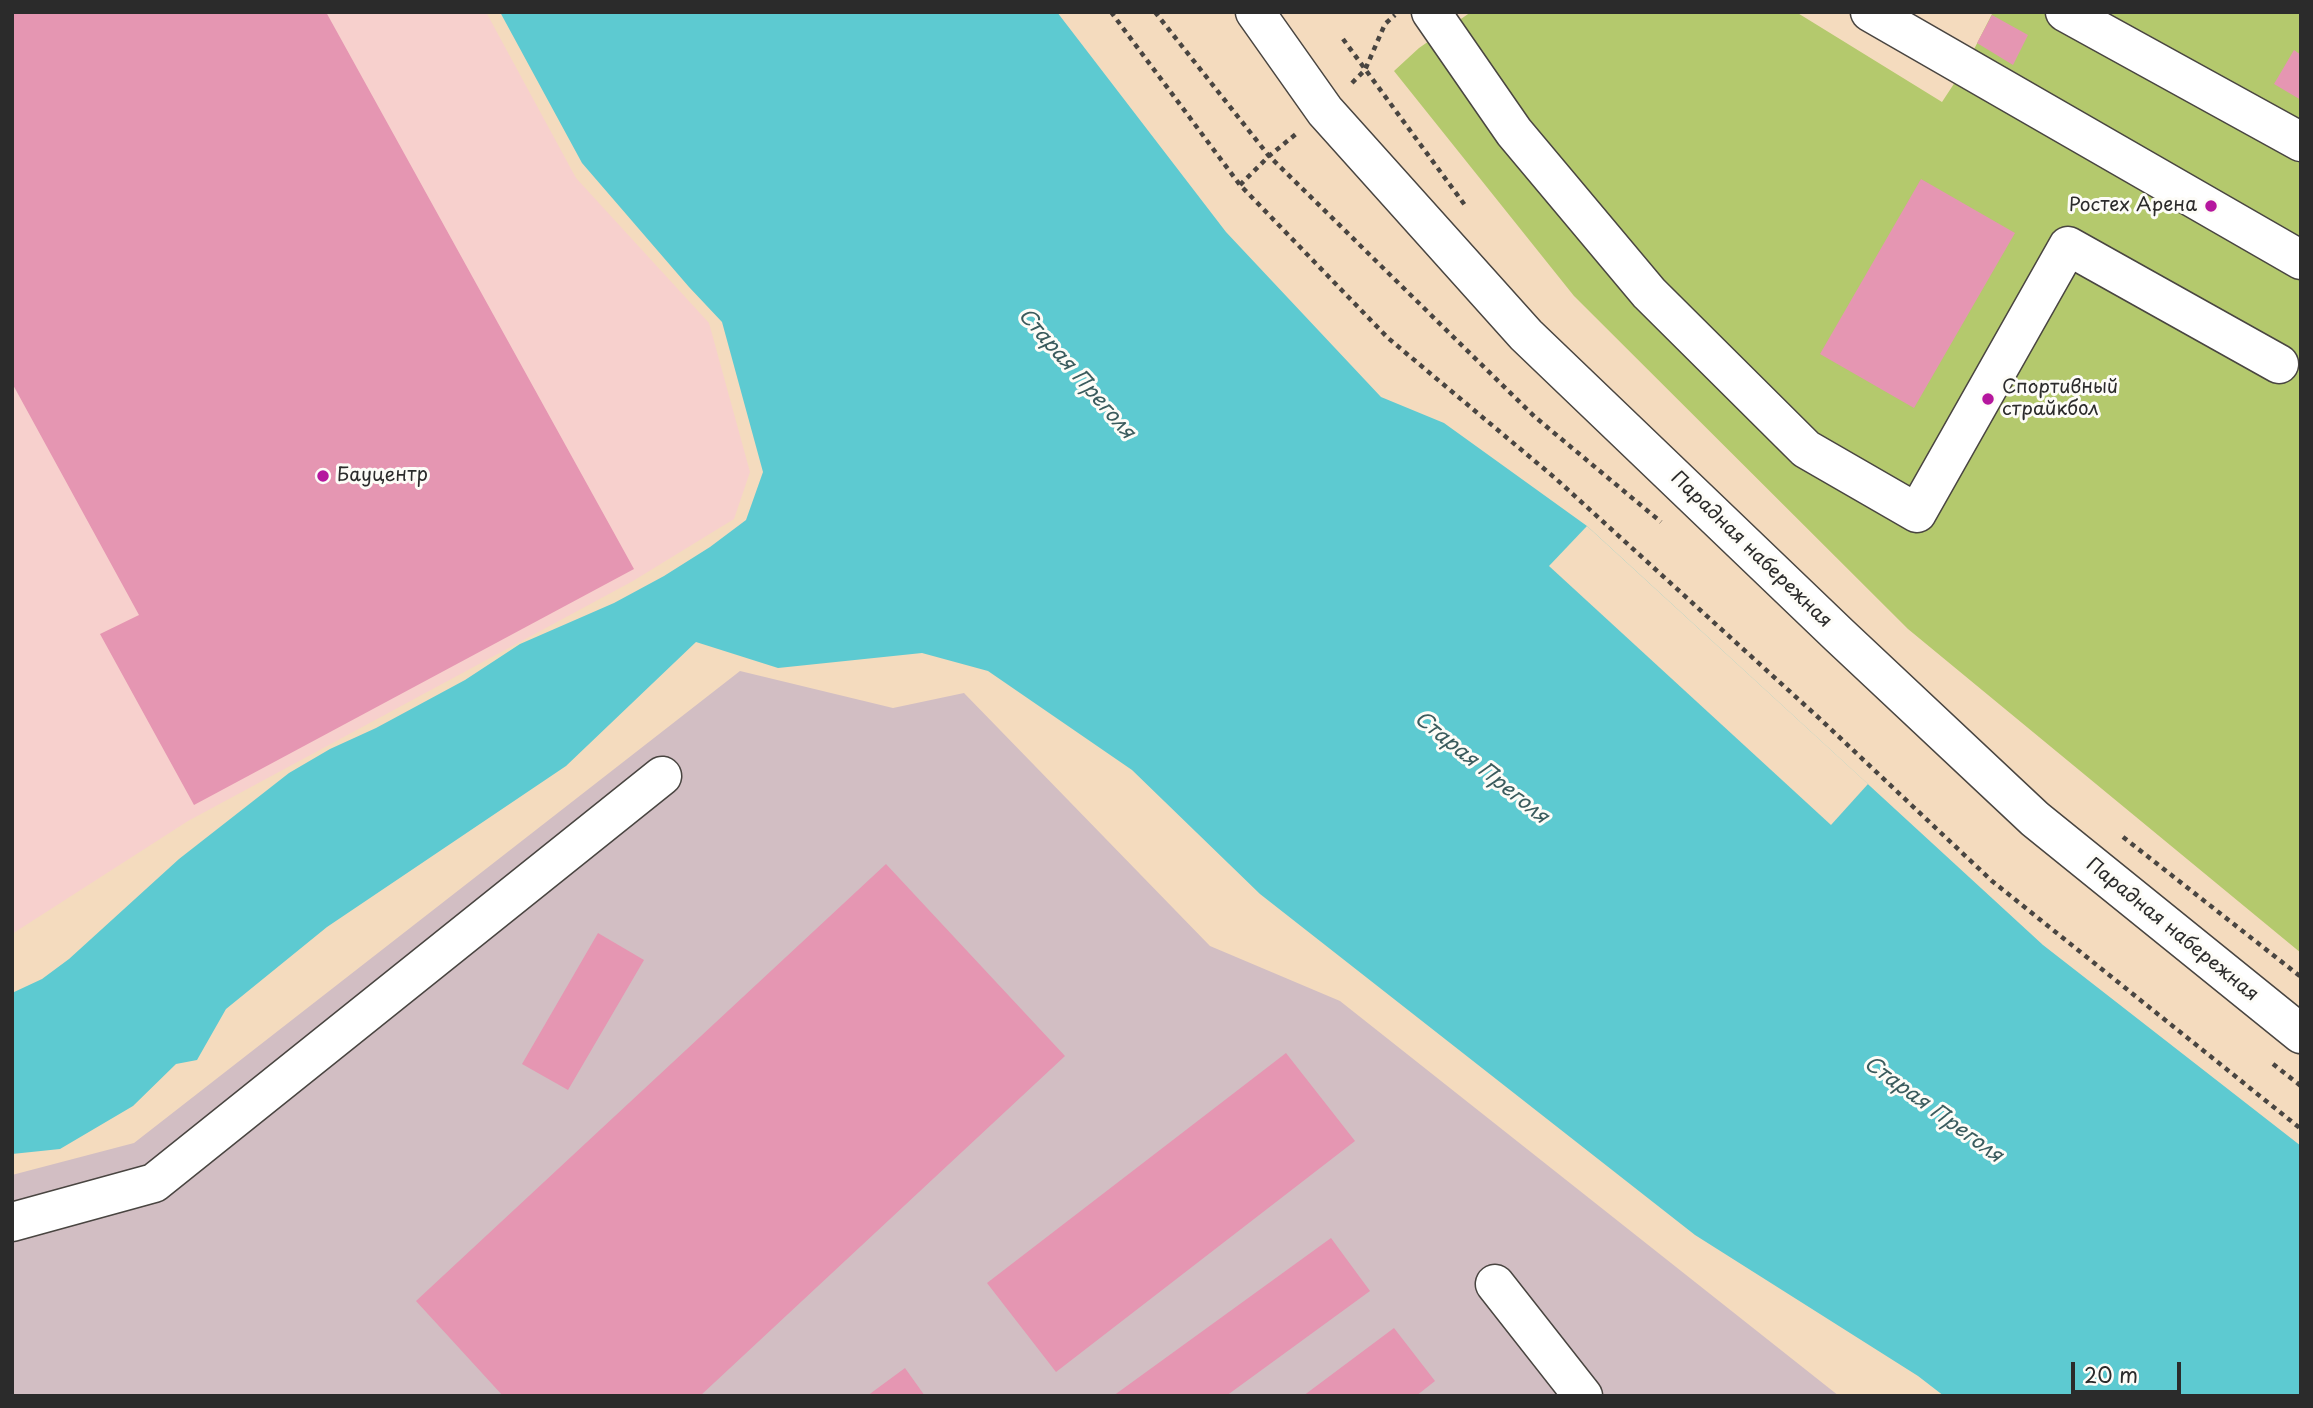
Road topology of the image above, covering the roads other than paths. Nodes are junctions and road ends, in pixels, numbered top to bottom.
1 (1255, 12) edge
2 (1431, 12) edge
3 (1870, 12) edge
4 (2065, 12) edge
5 (2301, 142) edge
6 (2301, 260) edge
7 (2279, 364) dead end
8 (662, 776) dead end
9 (2301, 1034) edge
10 (12, 1222) edge
11 (1495, 1284) dead end
12 (1583, 1396) edge

1 - 9 main road, Парадная набережная
2 - 7 main road
3 - 6 main road
4 - 5 main road
8 - 10 main road
11 - 12 main road

